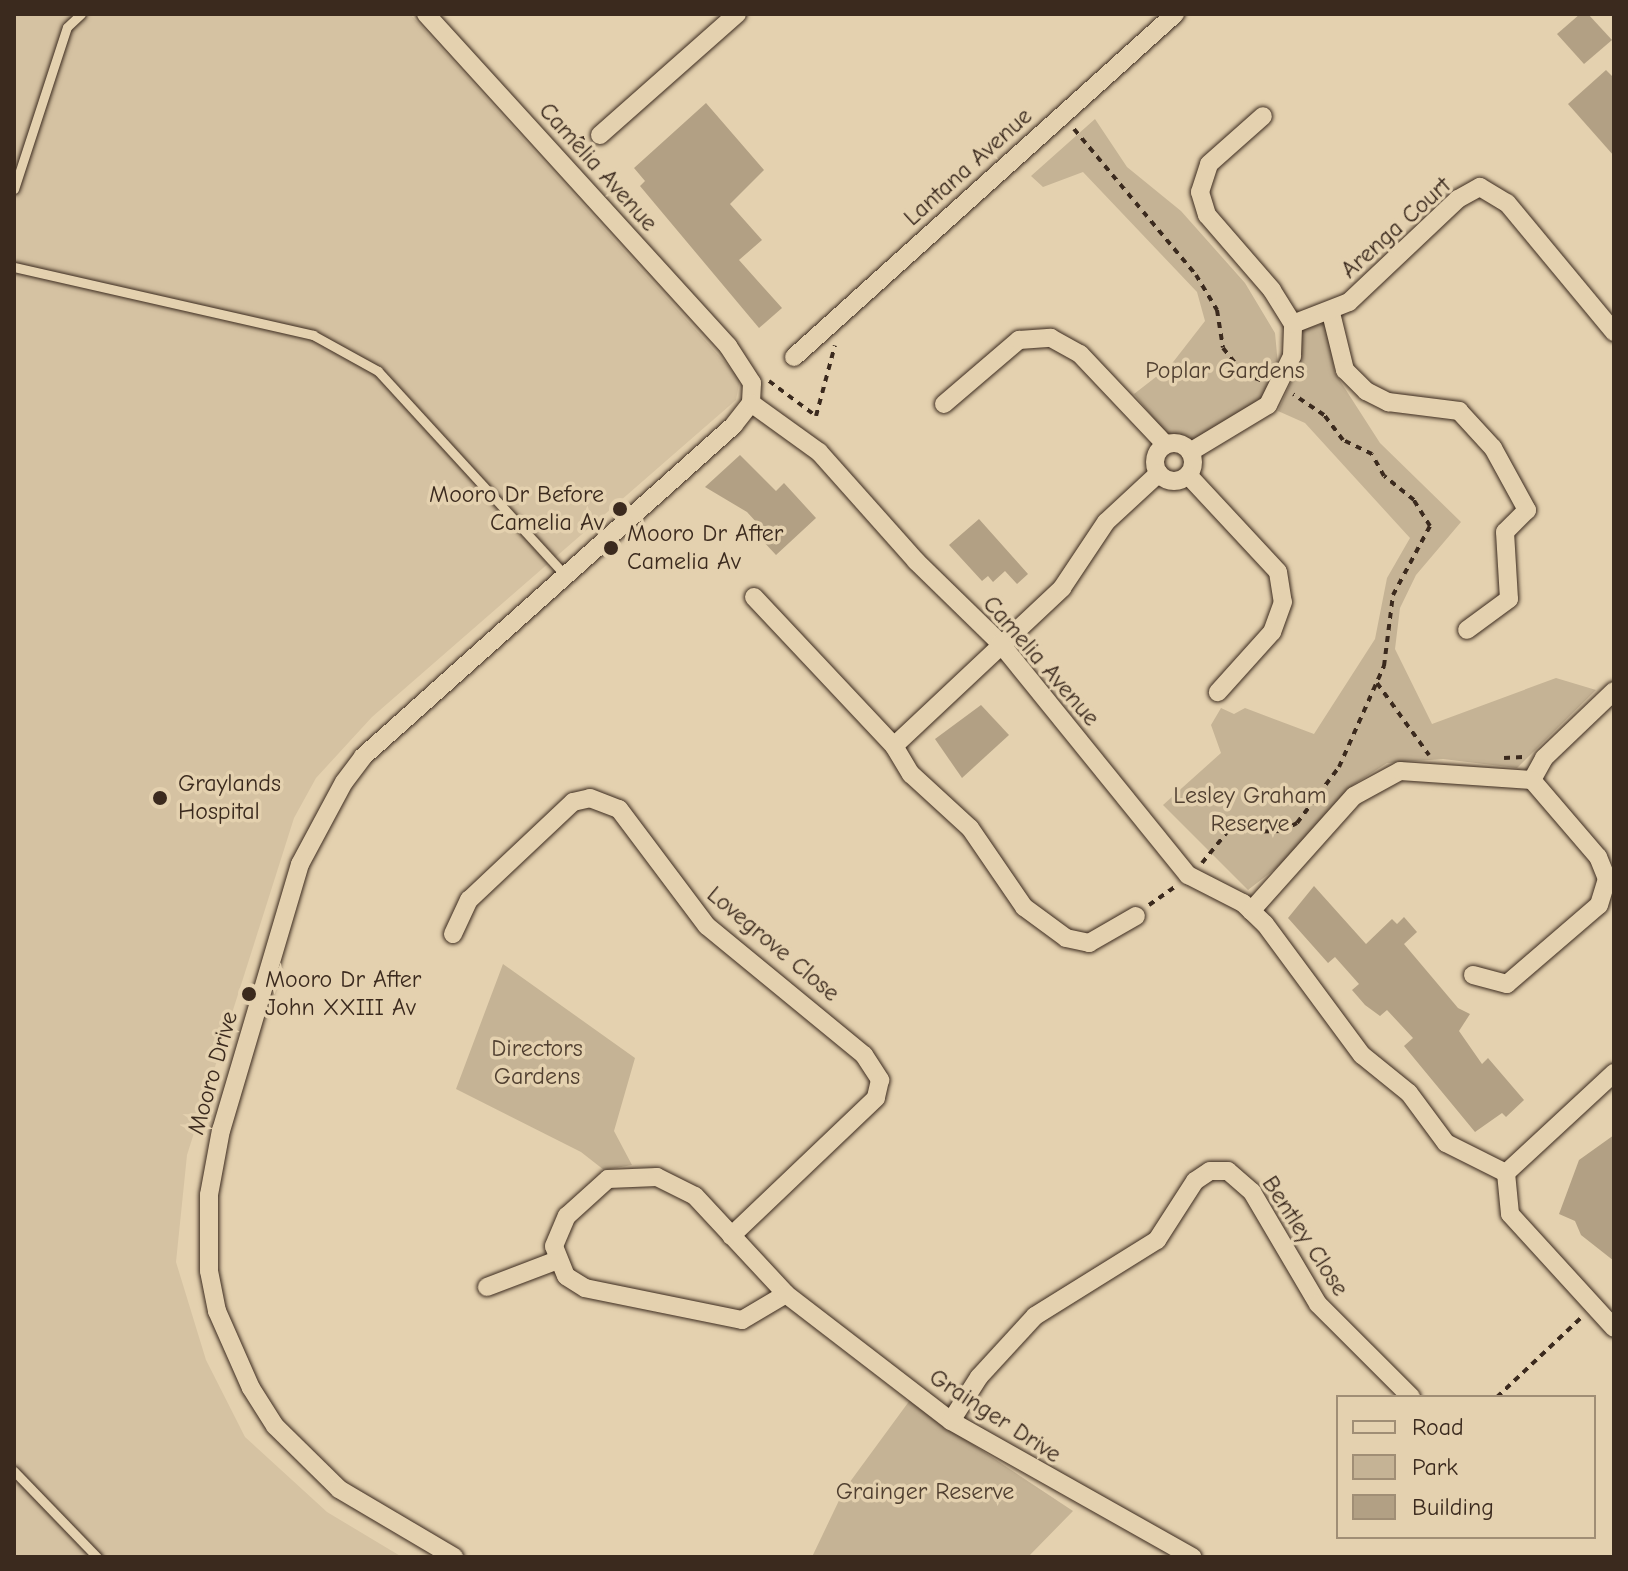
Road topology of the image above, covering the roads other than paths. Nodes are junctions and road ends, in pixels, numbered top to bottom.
1 (81, 14) edge
2 (426, 14) edge
3 (737, 14) edge
4 (1175, 14) edge
5 (1263, 116) dead end
6 (600, 135) road end
7 (14, 189) edge
8 (14, 267) edge
9 (1331, 313) junction
10 (1293, 324) junction
11 (1614, 332) edge
12 (794, 357) dead end
13 (751, 403) junction
14 (944, 404) dead end
15 (1166, 445) junction
16 (1190, 452) junction
17 (1159, 473) junction
18 (1188, 475) junction
19 (564, 574) junction
20 (754, 597) dead end
21 (1467, 630) dead end
22 (1000, 643) junction
23 (1614, 691) edge
24 (1218, 692) dead end
25 (894, 746) junction
26 (1532, 780) junction
27 (1251, 911) junction
28 (1136, 916) road end
29 (453, 934) dead end
30 (1473, 975) dead end
31 (1614, 1073) edge
32 (1506, 1173) junction
33 (731, 1236) junction
34 (555, 1261) junction
35 (487, 1287) dead end
36 (786, 1294) junction
37 (1614, 1328) edge
38 (1409, 1395) edge
39 (951, 1421) junction
40 (14, 1471) edge
41 (97, 1557) edge
42 (454, 1557) edge
43 (1192, 1557) edge

1 - 7 lane
2 - 13 street, Camelia Avenue
3 - 6 street
4 - 12 street, Lantana Avenue
5 - 10 street
8 - 19 lane
9 - 10 street, Arenga Court
9 - 11 street, Arenga Court
9 - 21 street
10 - 16 street
13 - 19 street, Mooro Drive
13 - 22 street, Camelia Avenue
14 - 15 street
15 - 16 street
15 - 17 street
16 - 18 street
17 - 18 street
17 - 22 street
18 - 24 street
19 - 42 street, Mooro Drive
20 - 25 street
22 - 25 street
22 - 27 street, Camelia Avenue
23 - 26 street
25 - 28 street
26 - 27 street
26 - 30 street
27 - 32 street, Camelia Avenue
29 - 33 street, Lovegrove Close
31 - 32 street
32 - 37 street
33 - 34 street, Grainger Drive
33 - 36 street, Grainger Drive
34 - 35 street
34 - 36 street
36 - 39 street, Grainger Drive
38 - 39 street, Bentley Close
39 - 43 street, Grainger Drive
40 - 41 lane

